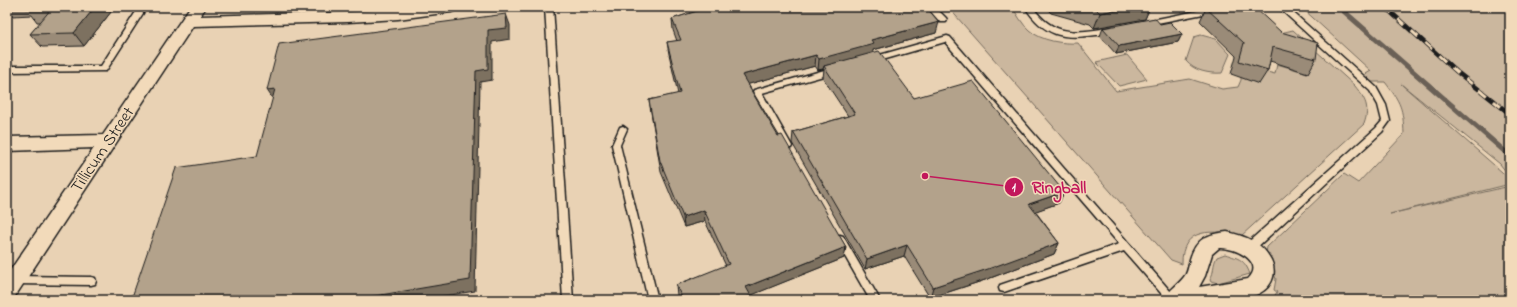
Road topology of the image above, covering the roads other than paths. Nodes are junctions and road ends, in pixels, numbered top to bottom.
1 (143, 7) edge
2 (198, 7) edge
3 (451, 7) edge
4 (549, 7) edge
5 (931, 7) edge
6 (1029, 7) edge
7 (1229, 7) edge
8 (1282, 7) edge
9 (400, 11) edge
10 (943, 20) dead end
11 (189, 21) junction
12 (1140, 24) edge
13 (1118, 29) edge
14 (863, 62) edge
15 (7, 69) edge
16 (840, 69) edge
17 (623, 129) dead end
18 (108, 141) junction
19 (7, 144) edge
20 (792, 154) edge
21 (836, 230) edge
22 (1126, 246) junction
23 (1249, 248) junction
24 (91, 281) dead end
25 (11, 286) edge
26 (1004, 288) dead end
27 (568, 300) edge
28 (653, 300) edge
29 (875, 300) edge
30 (1174, 300) edge
31 (1178, 300) edge

1 - 15 lane
2 - 11 street, Tillicum Street
3 - 9 street
4 - 27 lane
5 - 10 lane
6 - 13 lane
7 - 12 lane
8 - 23 lane
9 - 11 street
11 - 18 street, Tillicum Street
14 - 22 lane
16 - 20 lane
17 - 28 lane
18 - 19 street
18 - 25 street, Tillicum Street
21 - 29 lane
22 - 26 lane
22 - 30 lane
23 - 30 street
23 - 31 street
24 - 25 lane

